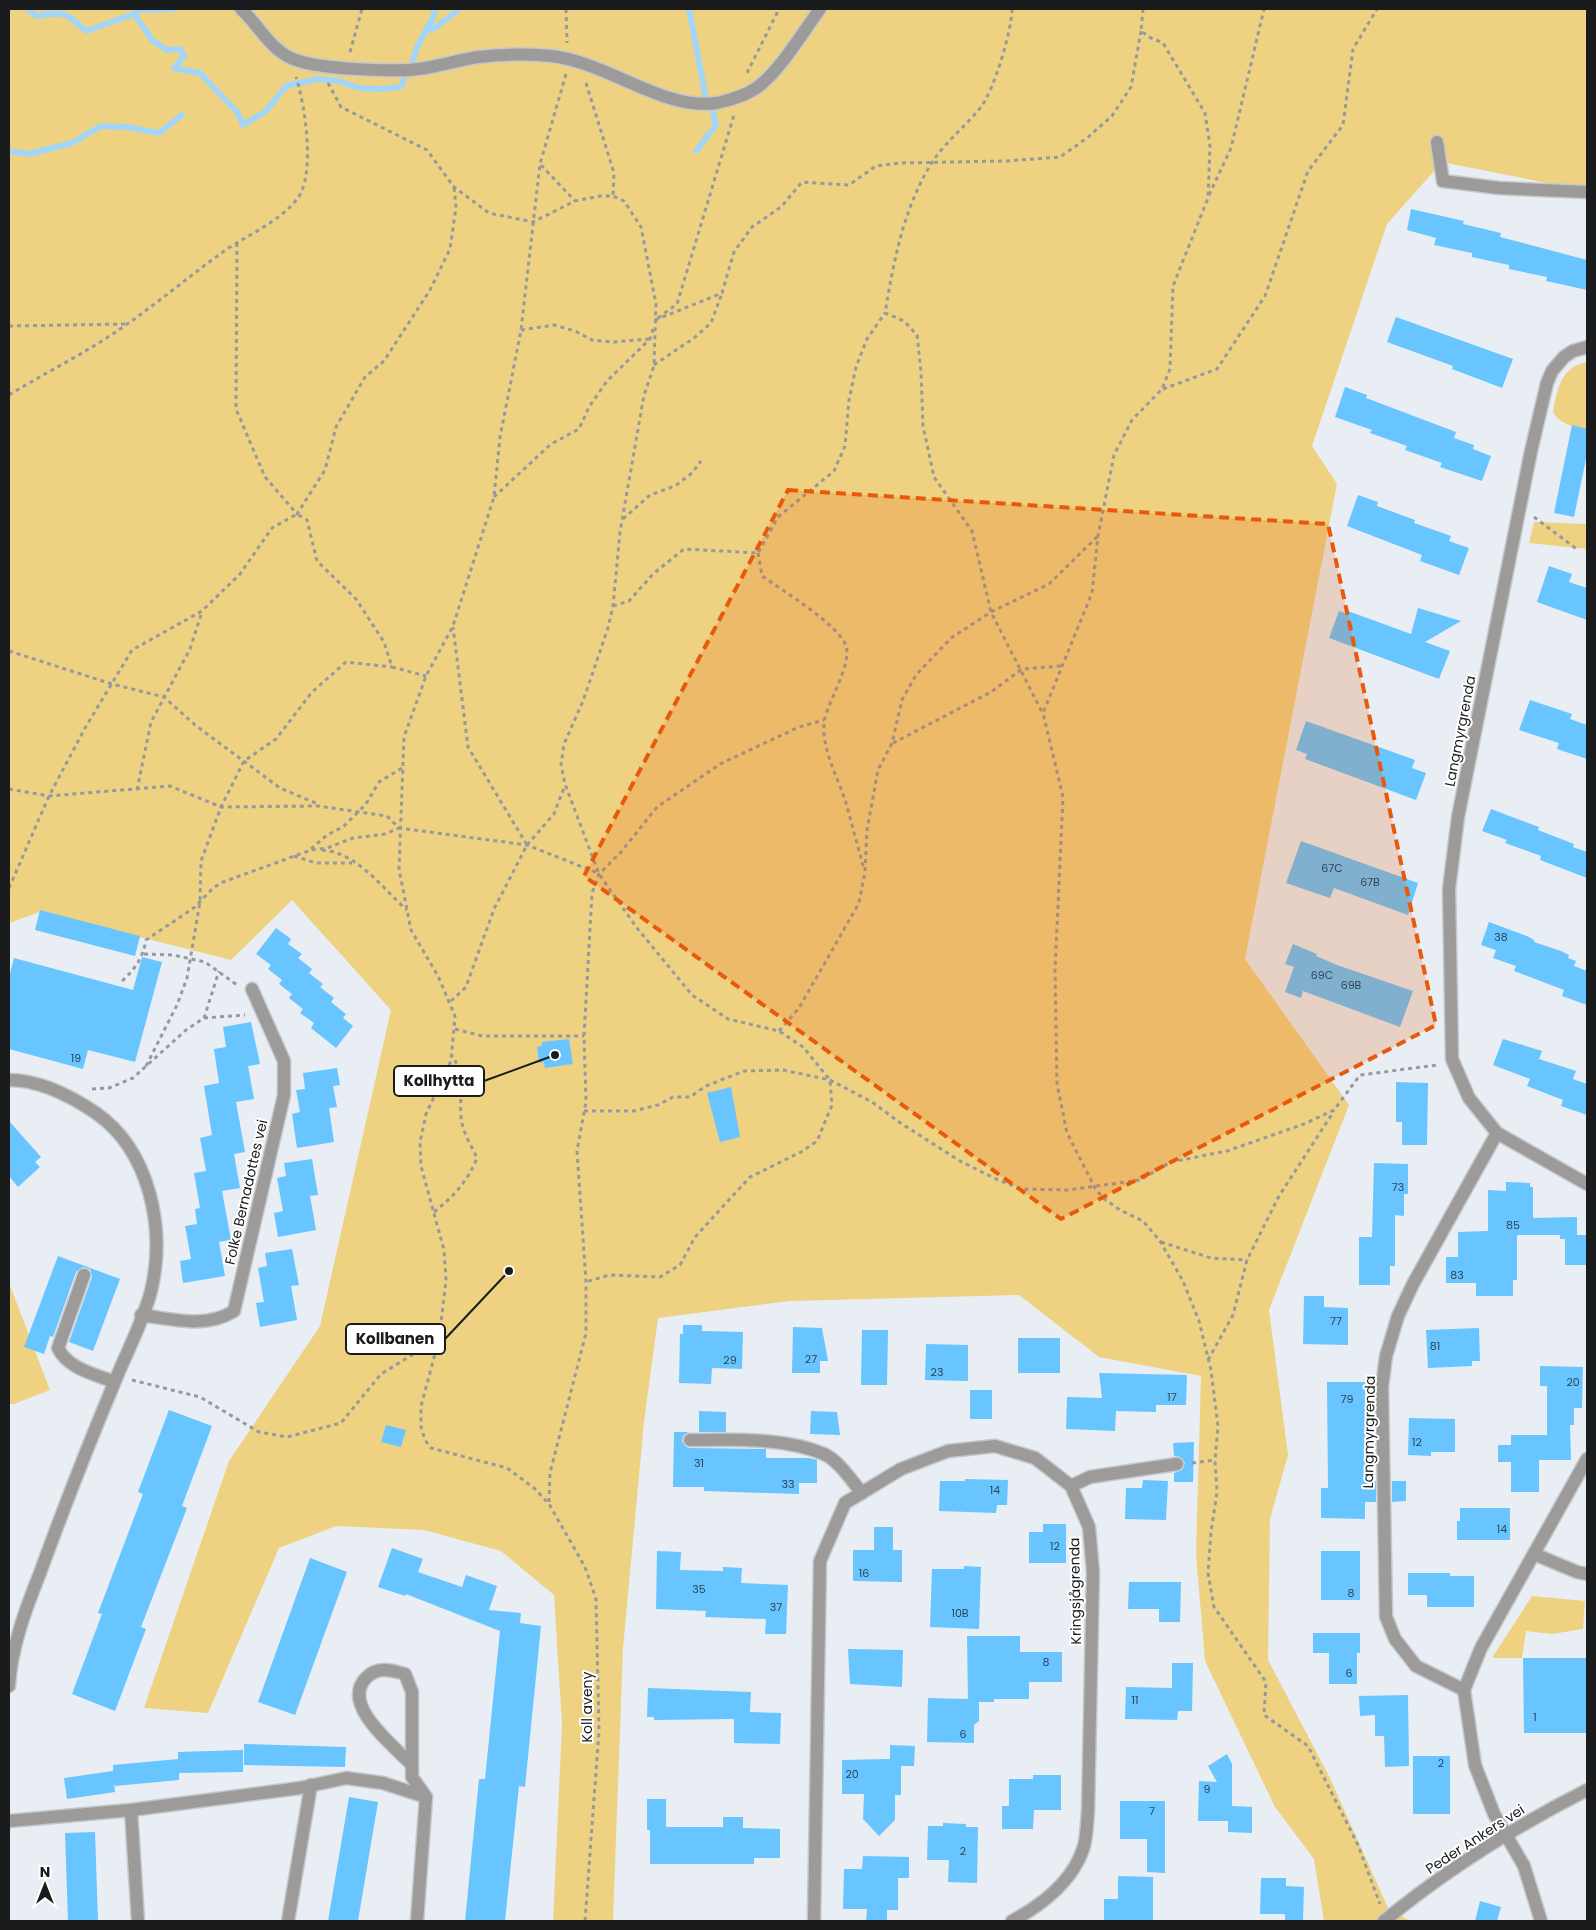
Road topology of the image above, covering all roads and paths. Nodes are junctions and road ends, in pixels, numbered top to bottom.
1 (241, 9) edge
2 (362, 9) edge
3 (566, 9) edge
4 (779, 9) edge
5 (820, 9) edge
6 (1012, 9) edge
7 (1143, 9) edge
8 (1264, 9) edge
9 (1377, 9) edge
10 (1141, 31) junction
11 (574, 60) junction
12 (298, 61) junction
13 (344, 67) junction
14 (328, 83) dead end
15 (740, 96) junction
16 (1436, 142) dead end
17 (932, 162) junction
18 (540, 164) junction
19 (454, 187) junction
20 (1587, 192) edge
21 (613, 196) junction
22 (1208, 198) junction
23 (575, 201) junction
24 (533, 222) junction
25 (237, 243) junction
26 (722, 293) junction
27 (884, 313) junction
28 (655, 320) junction
29 (127, 324) junction
30 (9, 326) edge
31 (521, 330) junction
32 (650, 339) junction
33 (1587, 347) edge
34 (654, 366) junction
35 (1162, 389) junction
36 (9, 395) edge
37 (701, 461) dead end
38 (494, 497) junction
39 (1520, 507) junction
40 (297, 514) junction
41 (622, 519) junction
42 (1098, 536) junction
43 (1578, 550) dead end
44 (758, 553) junction
45 (613, 606) junction
46 (202, 611) junction
47 (991, 612) junction
48 (453, 626) junction
49 (9, 651) edge
50 (1061, 666) junction
51 (392, 668) junction
52 (1022, 669) junction
53 (426, 676) junction
54 (112, 684) junction
55 (164, 697) junction
56 (1043, 713) junction
57 (824, 720) junction
58 (892, 744) junction
59 (244, 761) junction
60 (402, 768) junction
61 (565, 784) junction
62 (9, 789) edge
63 (138, 790) junction
64 (49, 796) junction
65 (221, 807) junction
66 (325, 808) junction
67 (358, 813) junction
68 (399, 828) junction
69 (527, 845) junction
70 (311, 850) junction
71 (294, 856) junction
72 (354, 863) junction
73 (865, 872) junction
74 (598, 874) junction
75 (9, 888) edge
76 (200, 902) junction
77 (408, 910) junction
78 (144, 954) junction
79 (192, 958) junction
80 (219, 971) junction
81 (122, 981) dead end
82 (252, 989) joint
83 (451, 1001) junction
84 (263, 1014) junction
85 (204, 1018) junction
86 (455, 1028) junction
87 (779, 1031) junction
88 (584, 1036) junction
89 (452, 1056) junction
90 (146, 1066) junction
91 (1436, 1066) dead end
92 (9, 1080) edge
93 (830, 1080) junction
94 (89, 1090) dead end
95 (1334, 1110) junction
96 (584, 1111) junction
97 (1497, 1132) junction
98 (1587, 1184) edge
99 (1095, 1188) junction
100 (434, 1212) junction
101 (1160, 1241) junction
102 (1248, 1260) junction
103 (84, 1275) dead end
104 (586, 1282) junction
105 (141, 1315) junction
106 (439, 1339) junction
107 (1208, 1361) junction
108 (115, 1379) junction
109 (690, 1440) dead end
110 (1587, 1459) edge
111 (1215, 1460) junction
112 (1177, 1464) joint
113 (1071, 1486) junction
114 (862, 1493) junction
115 (549, 1504) junction
116 (1534, 1554) junction
117 (1587, 1574) edge
118 (9, 1686) edge
119 (1464, 1690) junction
120 (412, 1765) junction
121 (311, 1785) junction
122 (1587, 1790) edge
123 (426, 1797) junction
124 (131, 1810) junction
125 (9, 1821) edge
126 (1508, 1835) junction
127 (1385, 1920) edge
128 (138, 1921) edge
129 (288, 1921) edge
130 (417, 1921) edge
131 (585, 1921) edge
132 (814, 1921) edge
133 (1012, 1921) edge
134 (1542, 1921) edge

1 - 12 street
2 - 13 path
3 - 11 path
4 - 15 path
5 - 15 street
6 - 17 path
7 - 10 path
8 - 22 path
9 - 35 path
10 - 17 path
10 - 22 path
11 - 13 street
11 - 15 street
11 - 18 path
11 - 21 path
12 - 13 street
12 - 25 path
14 - 19 path
15 - 28 path
16 - 20 street
17 - 26 path
17 - 27 path
18 - 23 path
18 - 24 path
19 - 24 path
19 - 40 path
21 - 23 path
21 - 28 path
22 - 35 path
23 - 24 path
24 - 31 path
25 - 29 path
25 - 40 path
26 - 28 path
26 - 34 path
27 - 44 path
27 - 47 path
28 - 32 path
28 - 34 path
29 - 30 path
29 - 36 path
31 - 32 path
31 - 38 path
32 - 38 path
33 - 39 street, Langmyrgrenda
34 - 41 path
35 - 42 path
37 - 41 path
38 - 48 path
39 - 43 path
39 - 97 street, Langmyrgrenda
40 - 46 path
40 - 51 path
41 - 45 path
42 - 47 path
42 - 50 path
44 - 45 path
44 - 57 path
45 - 61 path
46 - 54 path
46 - 55 path
47 - 52 path
47 - 58 path
48 - 53 path
48 - 69 path
49 - 54 path
50 - 52 path
50 - 56 path
51 - 53 path
51 - 59 path
52 - 56 path
52 - 58 path
53 - 60 path
54 - 55 path
54 - 64 path
55 - 59 path
55 - 63 path
56 - 99 path
57 - 73 path
57 - 74 path
58 - 73 path
59 - 65 path
59 - 66 path
60 - 67 path
60 - 68 path
61 - 69 path
61 - 74 path
62 - 64 path
63 - 64 path
63 - 65 path
64 - 75 path
65 - 66 path
65 - 76 path
66 - 67 path
67 - 68 path
67 - 70 path
68 - 69 path
68 - 70 path
68 - 77 path
69 - 74 path
69 - 83 path
70 - 71 path
70 - 72 path
71 - 72 path
71 - 76 path
72 - 77 path
73 - 87 path
74 - 87 path
74 - 88 path
76 - 78 path
76 - 79 path
77 - 83 path
78 - 79 path
78 - 81 path
79 - 80 path
79 - 90 path
80 - 82 path
80 - 85 path
82 - 84 street, Folke Bernadottes vei
83 - 86 path
84 - 85 path
84 - 105 street, Folke Bernadottes vei
85 - 90 path
86 - 88 path
86 - 89 path
87 - 93 path
88 - 96 path
89 - 100 path, Koll aveny
89 - 100 path
90 - 94 path
91 - 95 path
92 - 105 street
93 - 96 path
93 - 99 path
93 - 104 path
95 - 99 path
95 - 102 path
96 - 104 path
97 - 98 street, Langmyrgrenda
97 - 119 street, Langmyrgrenda
99 - 101 path
100 - 106 path, Koll aveny
101 - 102 path
101 - 107 path
102 - 107 path
103 - 108 street
104 - 115 path
105 - 108 street
106 - 108 path
106 - 115 path, Koll aveny
107 - 111 path
108 - 118 street
109 - 114 street
110 - 116 street
111 - 112 path
111 - 127 path
112 - 113 street
113 - 114 street, Kringsjågrenda
113 - 133 street, Kringsjågrenda
114 - 132 street, Kringsjågrenda
115 - 131 path, Koll aveny
116 - 117 street
116 - 119 street
119 - 126 street
120 - 120 street
120 - 123 street
121 - 123 street
121 - 124 street
121 - 129 street
122 - 126 street, Peder Ankers vei
123 - 130 street
124 - 125 street
124 - 128 street
126 - 127 street, Peder Ankers vei
126 - 134 street

